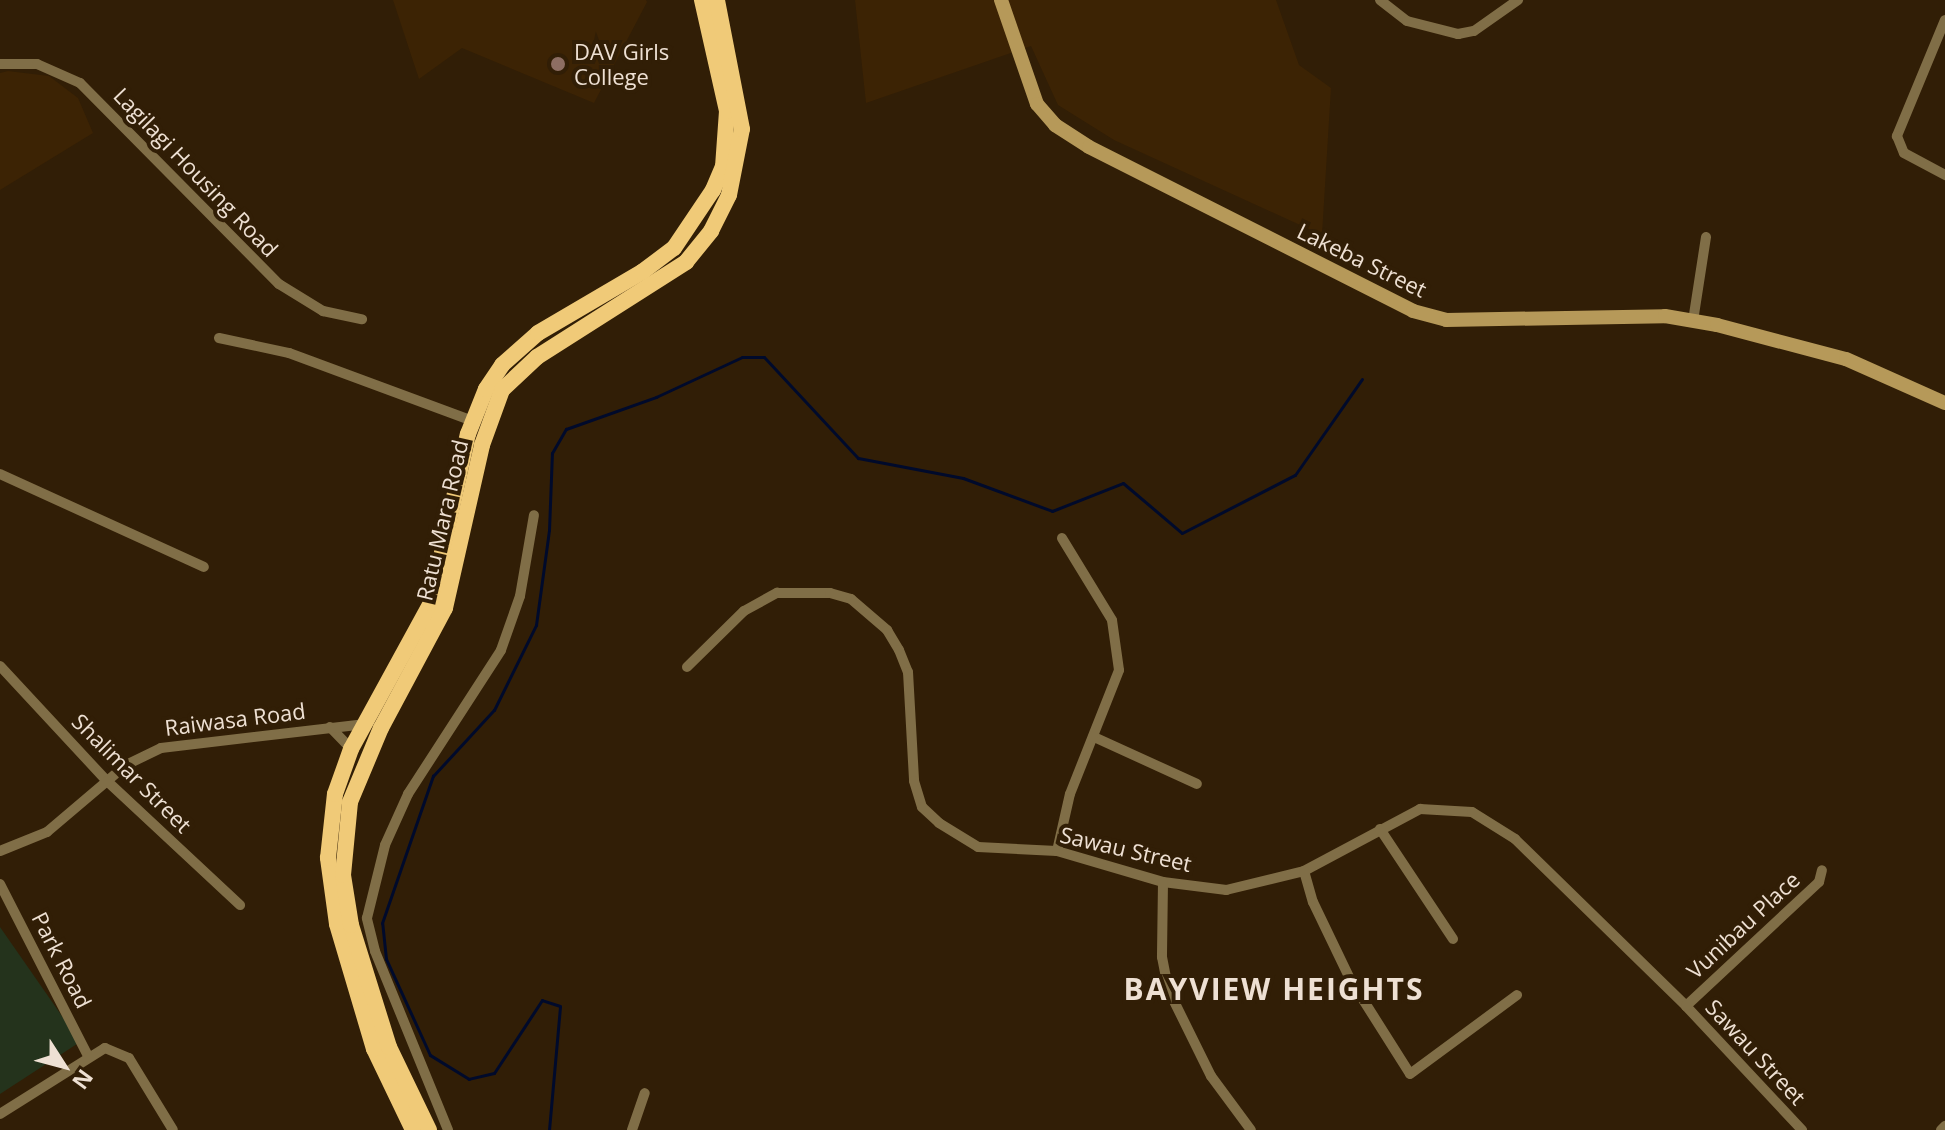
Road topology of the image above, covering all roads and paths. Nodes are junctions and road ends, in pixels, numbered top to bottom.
1 (702, 0) edge
2 (717, 0) edge
3 (1001, 0) edge
4 (1380, 0) edge
5 (1518, 0) edge
6 (1945, 20) edge
7 (0, 64) edge
8 (1945, 175) edge
9 (1706, 237) dead end
10 (362, 319) dead end
11 (1693, 321) junction
12 (219, 338) dead end
13 (1945, 403) edge
14 (473, 421) junction
15 (0, 474) edge
16 (534, 515) dead end
17 (1062, 538) dead end
18 (204, 567) dead end
19 (0, 666) edge
20 (687, 667) dead end
21 (364, 724) junction
22 (330, 727) junction
23 (1094, 737) junction
24 (351, 749) junction
25 (107, 781) junction
26 (1197, 784) dead end
27 (1380, 829) junction
28 (0, 851) edge
29 (1057, 851) junction
30 (1822, 870) dead end
31 (1304, 871) junction
32 (1163, 882) junction
33 (0, 884) edge
34 (240, 905) dead end
35 (1453, 939) dead end
36 (1517, 995) dead end
37 (1686, 1006) junction
38 (87, 1054) junction
39 (645, 1093) dead end
40 (0, 1114) edge
41 (173, 1130) edge
42 (413, 1130) edge
43 (429, 1130) edge
44 (448, 1130) edge
45 (632, 1130) edge
46 (1251, 1130) edge
47 (1802, 1130) edge

1 - 14 highway, Ratu Mara Road
2 - 43 highway, Ratu Mara Road
3 - 11 main road, Lakeba Street
4 - 5 street
6 - 8 street
7 - 10 street, Lagilagi Housing Road
9 - 11 street
11 - 13 main road, Lakeba Street
12 - 14 street
14 - 21 highway, Ratu Mara Road
15 - 18 street
16 - 44 street
17 - 23 street
19 - 25 street, Shalimar Street
20 - 29 street, Sawau Street
21 - 22 street, Raiwasa Road
21 - 24 highway, Ratu Mara Road
22 - 24 street
22 - 25 street, Raiwasa Road
23 - 26 street
23 - 29 street
24 - 42 highway, Ratu Mara Road
25 - 28 street, Raiwasa Road
25 - 34 street, Shalimar Street
27 - 31 street, Sawau Street
27 - 35 street
27 - 37 street, Sawau Street
29 - 32 street, Sawau Street
30 - 37 street, Vunibau Place
31 - 32 street, Sawau Street
31 - 36 street
32 - 46 street
33 - 38 street, Park Road
37 - 47 street, Sawau Street
38 - 40 street
38 - 41 street
39 - 45 street

